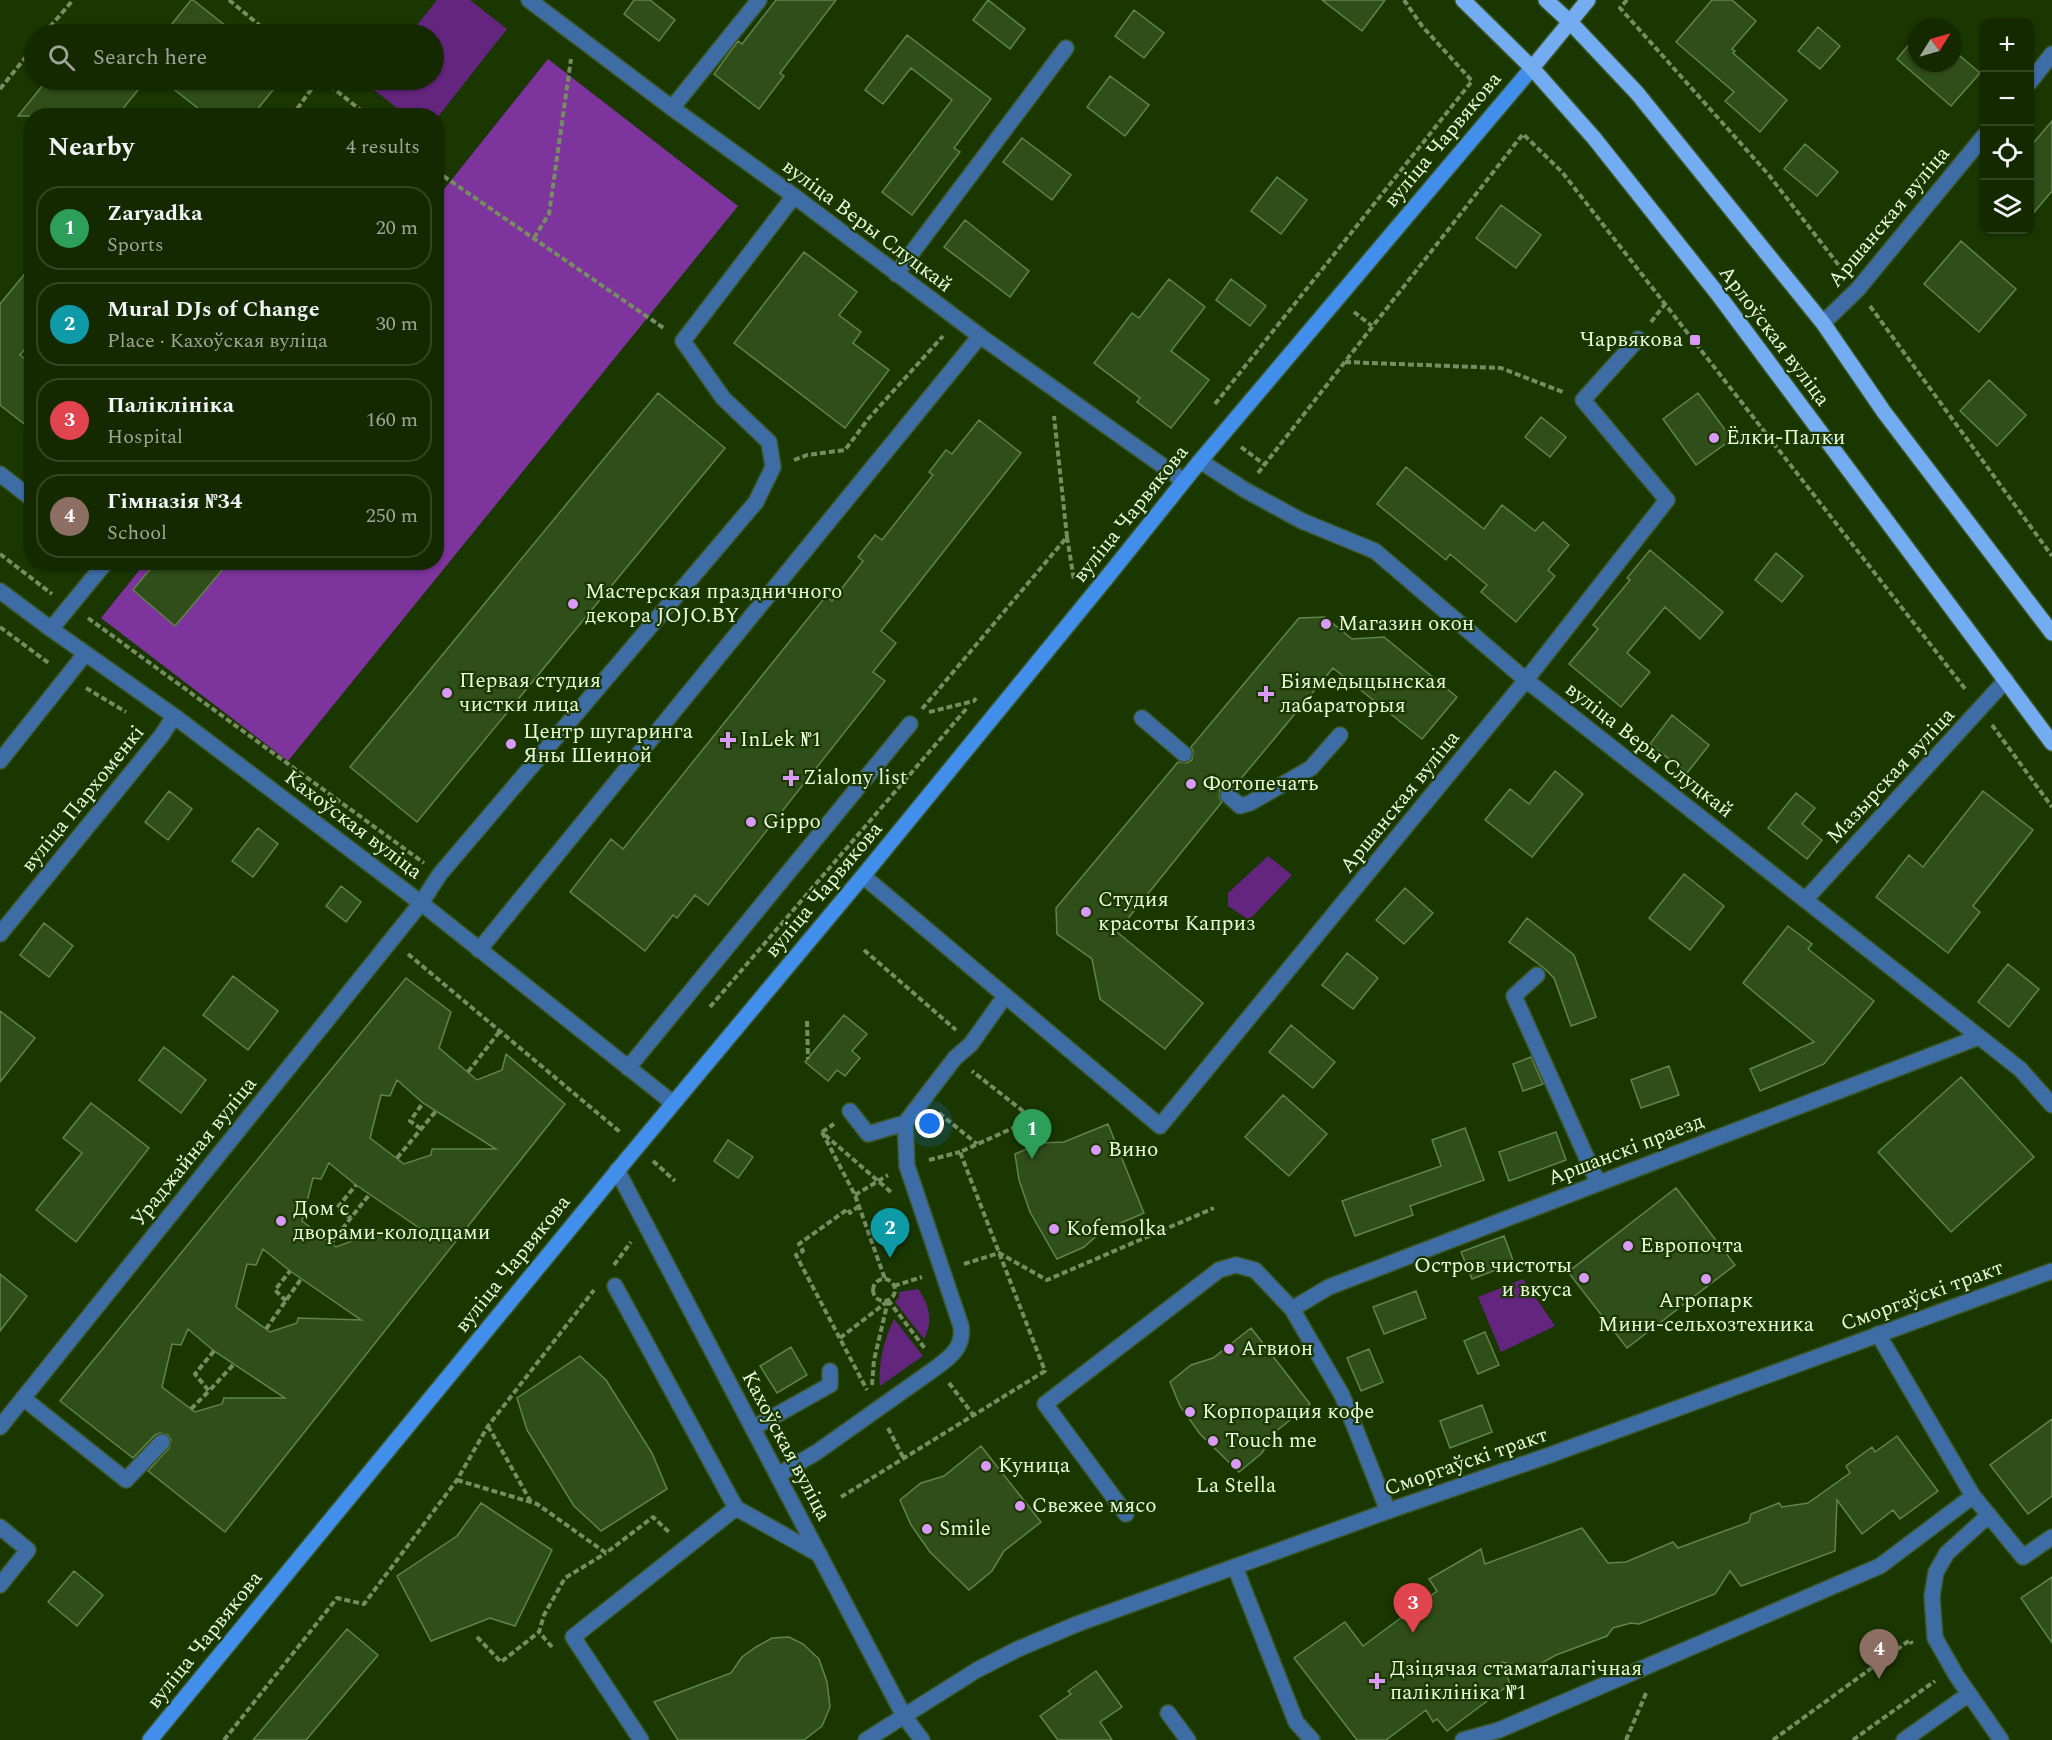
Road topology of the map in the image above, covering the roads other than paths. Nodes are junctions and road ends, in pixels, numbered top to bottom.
1 (530, 0) edge
2 (759, 0) edge
3 (1463, 0) edge
4 (1546, 0) edge
5 (1588, 0) edge
6 (1571, 23) junction
7 (1066, 48) dead end
8 (2052, 54) edge
9 (1532, 68) junction
10 (2034, 77) edge
11 (672, 108) junction
12 (1980, 141) edge
13 (794, 196) junction
14 (896, 274) junction
15 (1823, 323) junction
16 (980, 336) junction
17 (1638, 339) dead end
18 (1200, 461) junction
19 (0, 474) edge
20 (1184, 481) junction
21 (24, 493) edge
22 (100, 570) edge
23 (0, 591) edge
24 (2050, 626) edge
25 (51, 630) junction
26 (85, 654) junction
27 (1526, 680) junction
28 (2006, 680) junction
29 (174, 717) junction
30 (1142, 718) dead end
31 (910, 724) dead end
32 (1340, 735) dead end
33 (2052, 743) edge
34 (1184, 754) dead end
35 (0, 761) edge
36 (1228, 795) dead end
37 (863, 876) junction
38 (1805, 900) junction
39 (422, 903) junction
40 (0, 934) edge
41 (479, 950) junction
42 (1537, 975) dead end
43 (1005, 996) junction
44 (1979, 1037) junction
45 (628, 1068) junction
46 (673, 1103) junction
47 (2052, 1105) edge
48 (850, 1111) dead end
49 (905, 1123) junction
50 (618, 1170) junction
51 (1598, 1183) junction
52 (2052, 1271) edge
53 (607, 1280) road end
54 (1292, 1309) junction
55 (1878, 1334) junction
56 (830, 1371) dead end
57 (23, 1398) junction
58 (0, 1427) edge
59 (753, 1428) junction
60 (162, 1442) dead end
61 (778, 1475) junction
62 (1973, 1496) junction
63 (736, 1508) junction
64 (1388, 1511) junction
65 (1126, 1514) dead end
66 (1989, 1515) junction
67 (0, 1527) edge
68 (2052, 1537) edge
69 (820, 1555) junction
70 (1235, 1567) junction
71 (0, 1585) edge
72 (1969, 1694) junction
73 (1168, 1713) dead end
74 (904, 1716) junction
75 (150, 1740) edge
76 (641, 1740) edge
77 (866, 1740) edge
78 (922, 1740) edge
79 (1188, 1740) edge
80 (1312, 1740) edge
81 (1463, 1740) edge
82 (1904, 1740) edge
83 (2001, 1740) edge

1 - 11 street, вуліца Веры Слуцкай
2 - 11 street
3 - 9 main road, Арлоўская вуліца
4 - 6 main road, Арлоўская вуліца
5 - 6 main road
6 - 9 main road
6 - 15 main road, Арлоўская вуліца
7 - 14 street
8 - 10 street
9 - 18 main road, вуліца Чарвякова
9 - 28 main road, Арлоўская вуліца
11 - 13 street, вуліца Веры Слуцкай
12 - 15 street, Аршанская вуліца
13 - 14 street, вуліца Веры Слуцкай
13 - 39 street, Ураджайная вуліца
14 - 16 street, вуліца Веры Слуцкай
15 - 24 main road, Арлоўская вуліца
16 - 20 street, вуліца Веры Слуцкай
16 - 41 street
17 - 27 street, Аршанская вуліца
18 - 20 main road, вуліца Чарвякова
18 - 27 street, вуліца Веры Слуцкай
19 - 21 street
20 - 37 main road, вуліца Чарвякова
22 - 25 street
23 - 25 street, Кахоўская вуліца
25 - 26 street, Кахоўская вуліца
26 - 29 street, Кахоўская вуліца
26 - 35 street
27 - 38 street, вуліца Веры Слуцкай
27 - 43 street, Аршанская вуліца
28 - 33 main road, Арлоўская вуліца
28 - 38 street, Мазырская вуліца
29 - 39 street, Кахоўская вуліца
29 - 40 street, вуліца Пархоменкі
30 - 34 street
31 - 45 street
32 - 36 street
37 - 43 street
37 - 46 main road, вуліца Чарвякова
38 - 44 street, вуліца Веры Слуцкай
39 - 41 street, Кахоўская вуліца
39 - 57 street, Ураджайная вуліца
41 - 45 street, Кахоўская вуліца
42 - 51 street
43 - 49 street
44 - 47 street, вуліца Веры Слуцкай
44 - 51 street, Аршанскі праезд
45 - 46 street, Кахоўская вуліца
46 - 50 main road, вуліца Чарвякова
48 - 49 street
49 - 61 street
50 - 59 street, Кахоўская вуліца
50 - 75 main road, вуліца Чарвякова
51 - 54 street, Аршанскі праезд
52 - 55 street, Сморгаўскі тракт
53 - 63 street
54 - 64 street
54 - 65 street
55 - 62 street
55 - 64 street, Сморгаўскі тракт
56 - 59 street
57 - 58 street, Ураджайная вуліца
57 - 60 street
59 - 61 street, Кахоўская вуліца
61 - 69 street, Кахоўская вуліца
62 - 66 street
62 - 81 street
63 - 69 street
63 - 76 street
64 - 70 street, Сморгаўскі тракт
66 - 68 street
66 - 72 street
67 - 71 street
69 - 74 street, Кахоўская вуліца
70 - 74 street, Сморгаўскі тракт
70 - 80 street
72 - 82 street
72 - 83 street
73 - 79 street
74 - 77 street, Сморгаўскі тракт
74 - 78 street, Кахоўская вуліца

